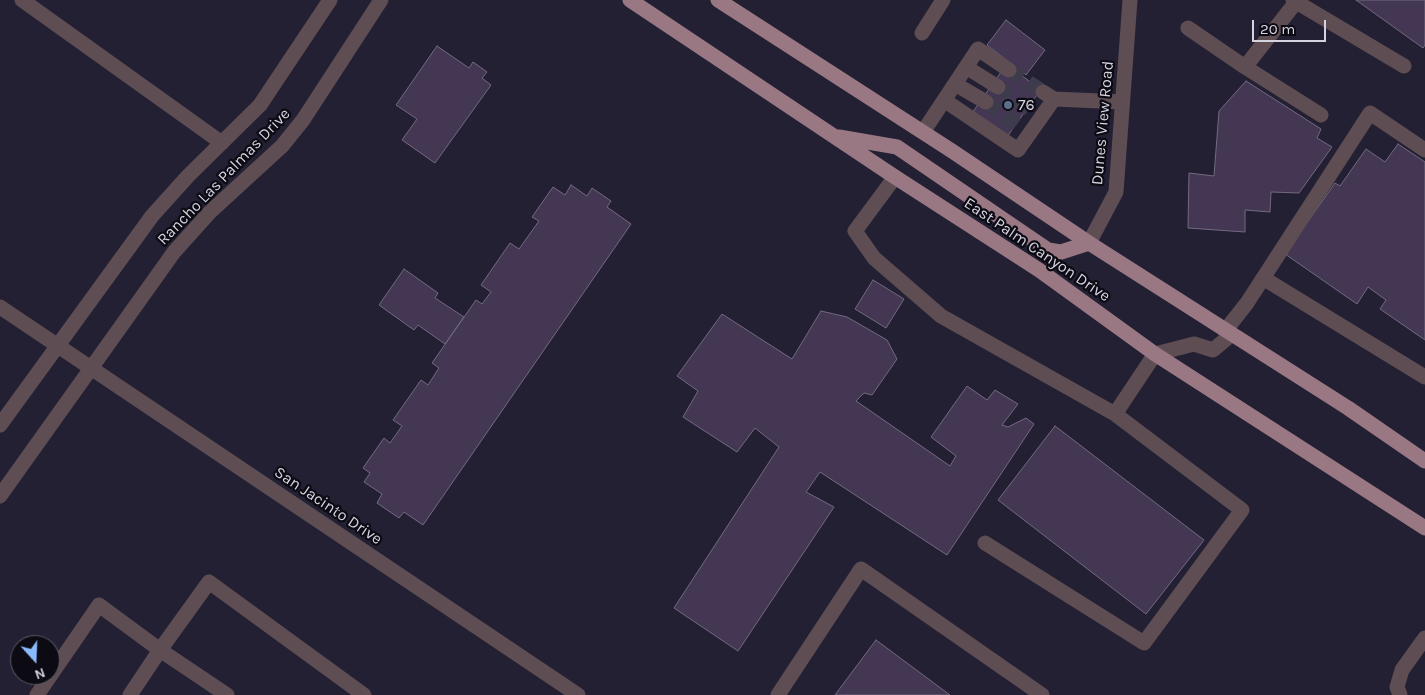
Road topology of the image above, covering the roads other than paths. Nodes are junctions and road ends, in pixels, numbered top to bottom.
1 (22, 0) edge
2 (330, 0) edge
3 (381, 0) edge
4 (630, 0) edge
5 (718, 0) edge
6 (943, 0) edge
7 (1130, 0) edge
8 (1294, 1) edge
9 (1188, 28) dead end
10 (922, 33) dead end
11 (1404, 66) dead end
12 (966, 67) junction
13 (1244, 67) junction
14 (1009, 70) tunnel mouth
15 (955, 84) junction
16 (998, 87) tunnel mouth
17 (944, 100) junction
18 (986, 102) tunnel mouth
19 (1122, 102) junction
20 (1321, 115) dead end
21 (923, 132) junction
22 (833, 136) junction
23 (222, 143) junction
24 (1425, 150) edge
25 (895, 177) junction
26 (1089, 243) junction
27 (1263, 278) junction
28 (0, 307) edge
29 (1228, 333) junction
30 (58, 347) junction
31 (1155, 354) junction
32 (91, 368) junction
33 (1425, 377) edge
34 (1115, 414) junction
35 (0, 426) edge
36 (1425, 461) edge
37 (0, 496) edge
38 (1425, 528) edge
39 (985, 543) dead end
40 (1425, 638) edge
41 (160, 650) junction
42 (37, 695) edge
43 (130, 695) edge
44 (227, 695) edge
45 (364, 695) edge
46 (578, 695) edge
47 (778, 695) edge
48 (1042, 695) edge
49 (1400, 695) edge

1 - 23 street
2 - 23 street, Rancho Las Palmas Drive
3 - 32 street, Rancho Las Palmas Drive
4 - 22 main road, East Palm Canyon Drive
5 - 21 main road
6 - 10 street
7 - 19 street, Dunes View Road
8 - 11 street
8 - 13 street
9 - 13 street
12 - 14 street
12 - 15 street
12 - 16 street
13 - 20 street
15 - 17 street
15 - 18 street
17 - 19 street
17 - 21 street
19 - 26 street, Dunes View Road
21 - 26 main road
22 - 25 main road, East Palm Canyon Drive
22 - 26 main road
23 - 30 street, Rancho Las Palmas Drive
24 - 27 street
25 - 31 main road, East Palm Canyon Drive
25 - 34 street
26 - 29 main road
27 - 29 street
27 - 33 street
28 - 30 street, San Jacinto Drive
29 - 31 street
29 - 36 main road
30 - 32 street, San Jacinto Drive
30 - 35 street, Rancho Las Palmas Drive
31 - 34 street
31 - 38 main road, East Palm Canyon Drive
32 - 37 street, Rancho Las Palmas Drive
32 - 46 street, San Jacinto Drive
34 - 39 street
40 - 49 street
41 - 42 street
41 - 43 street
41 - 44 street
41 - 45 street
47 - 48 street

